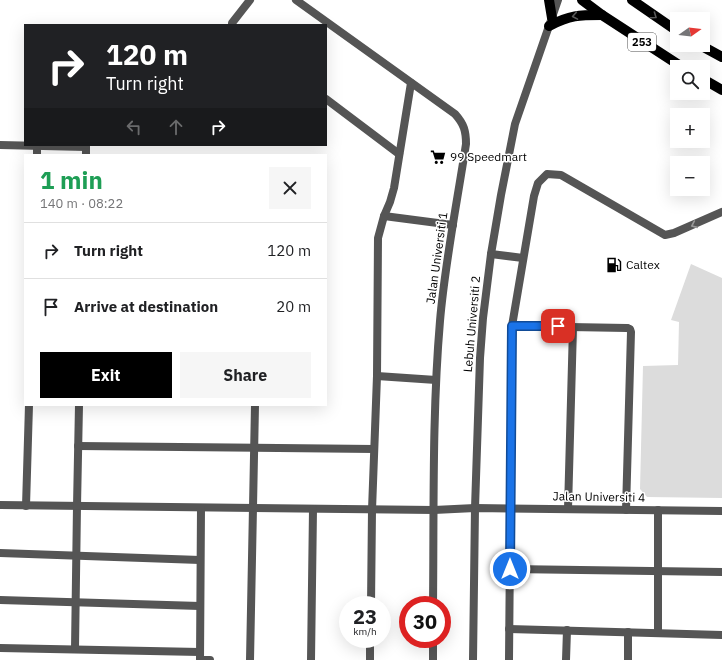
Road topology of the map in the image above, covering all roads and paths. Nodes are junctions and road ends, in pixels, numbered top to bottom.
1 (250, 0) edge
2 (296, 0) edge
3 (549, 0) edge
4 (558, 0) edge
5 (582, 0) edge
6 (632, 0) edge
7 (602, 15) junction
8 (550, 22) junction
9 (233, 24) edge
10 (670, 26) edge
11 (710, 50) edge
12 (722, 57) edge
13 (670, 60) edge
14 (411, 83) junction
15 (710, 83) edge
16 (722, 90) edge
17 (327, 100) edge
18 (0, 145) edge
19 (24, 146) edge
20 (37, 146) edge
21 (86, 151) edge
22 (399, 154) junction
23 (722, 212) edge
24 (384, 216) junction
25 (453, 225) junction
26 (491, 254) junction
27 (523, 258) junction
28 (512, 326) junction
29 (573, 327) junction
30 (377, 376) junction
31 (436, 380) junction
32 (29, 406) edge
33 (79, 406) edge
34 (255, 406) edge
35 (78, 446) junction
36 (254, 448) junction
37 (374, 449) junction
38 (0, 505) edge
39 (26, 506) junction
40 (77, 506) junction
41 (200, 508) junction
42 (253, 508) junction
43 (475, 508) junction
44 (510, 508) junction
45 (313, 509) junction
46 (568, 509) junction
47 (372, 510) junction
48 (434, 510) junction
49 (626, 510) junction
50 (658, 510) junction
51 (722, 511) edge
52 (0, 553) edge
53 (76, 556) junction
54 (200, 560) junction
55 (510, 569) junction
56 (658, 571) junction
57 (722, 572) edge
58 (371, 596) edge
59 (433, 596) edge
60 (0, 600) edge
61 (76, 603) junction
62 (200, 606) junction
63 (509, 629) junction
64 (566, 630) junction
65 (628, 632) junction
66 (658, 633) junction
67 (722, 635) edge
68 (0, 648) edge
69 (370, 648) edge
70 (433, 648) edge
71 (75, 649) junction
72 (200, 657) edge
73 (210, 660) edge
74 (250, 660) edge
75 (311, 660) edge
76 (370, 660) edge
77 (433, 660) edge
78 (473, 660) edge
79 (509, 660) edge
80 (566, 660) edge
81 (628, 660) edge

1 - 9 street
2 - 14 street, Jalan Universiti 1
3 - 8 main road
4 - 8 street, Lebuh Universiti 2
5 - 7 main road, 253
6 -> 10 main road, 253
7 -> 8 main road
7 - 13 main road, 253
8 - 26 street, Lebuh Universiti 2
11 - 12 main road
14 - 22 street
14 - 25 street, Jalan Universiti 1
15 - 16 main road
17 - 22 street
18 - 19 street
20 - 21 street
22 - 24 street
23 -> 27 street
24 - 25 street
24 - 30 street
25 - 31 street, Jalan Universiti 1
26 - 27 street
26 - 43 street, Lebuh Universiti 2
27 - 28 street
28 - 29 street
28 - 44 street
29 - 46 street
29 - 49 street
30 - 31 street
30 - 37 street
31 - 48 street, Jalan Universiti 1
32 - 39 street
33 - 35 street
34 - 36 street
35 - 36 street
35 - 40 street
36 - 37 street
36 - 42 street
37 - 47 street
38 - 39 street, Jalan Universiti 4
39 - 40 street, Jalan Universiti 4
40 - 41 street, Jalan Universiti 4
40 - 53 street
41 - 42 street, Jalan Universiti 4
41 - 54 street
42 - 45 street, Jalan Universiti 4
42 - 74 street
43 - 44 street, Jalan Universiti 4
43 - 48 street, Jalan Universiti 4
43 - 78 street, Lebuh Universiti 2
44 - 46 street, Jalan Universiti 4
44 - 55 street
45 - 47 street, Jalan Universiti 4
45 - 75 street
46 - 49 street, Jalan Universiti 4
47 - 48 street, Jalan Universiti 4
47 - 58 street
48 - 59 street, Jalan Universiti 1
49 - 50 street, Jalan Universiti 4
50 - 51 street, Jalan Universiti 4
50 - 56 street
52 - 53 street
53 - 54 street
53 - 61 street
54 - 62 street
55 - 56 street
55 - 63 street
56 - 57 street
56 - 66 street
60 - 61 street
61 - 62 street
61 - 71 street
62 - 72 street
63 - 64 street
63 - 79 street
64 - 65 street
64 - 80 street
65 - 66 street
65 - 81 street
66 - 67 street
68 - 71 street
69 - 76 street
70 - 77 street
71 - 72 street
72 - 73 street

